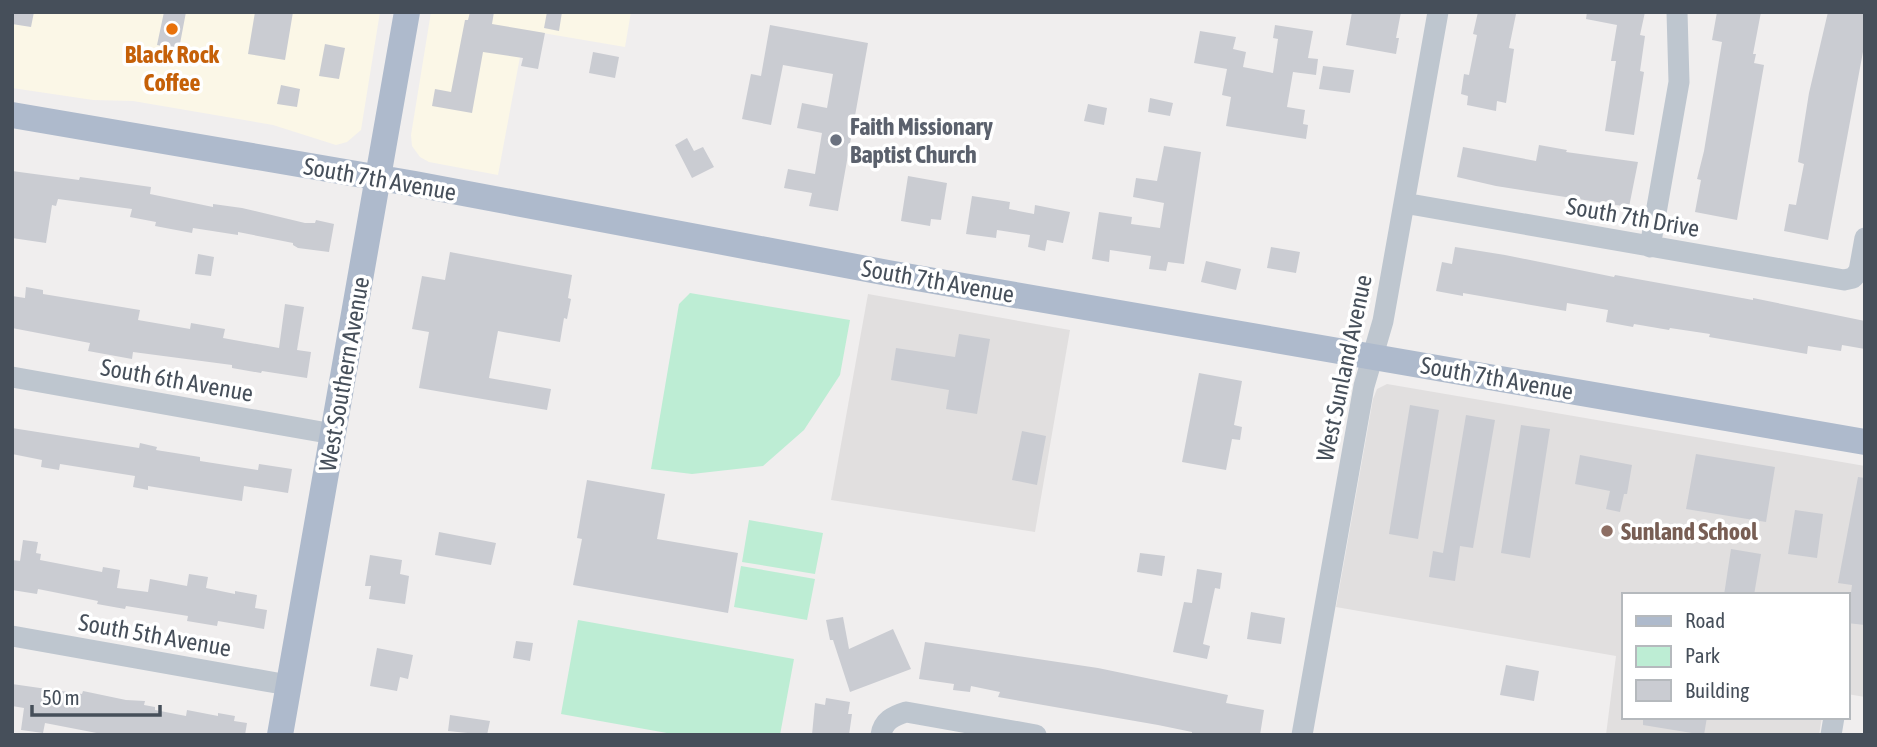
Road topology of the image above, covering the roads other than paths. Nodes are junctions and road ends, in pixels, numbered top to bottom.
1 (407, 12) edge
2 (1438, 12) edge
3 (1677, 12) edge
4 (12, 115) edge
5 (378, 178) junction
6 (1404, 204) junction
7 (1865, 238) edge
8 (1650, 247) junction
9 (1859, 274) edge
10 (1372, 356) junction
11 (12, 377) edge
12 (333, 434) junction
13 (1865, 442) edge
14 (12, 636) edge
15 (289, 685) junction
16 (280, 735) edge
17 (881, 735) edge
18 (1036, 735) edge
19 (1302, 735) edge

1 - 5 main road, West Southern Avenue
2 - 6 street, West Sunland Avenue
3 - 8 street
4 - 5 main road, South 7th Avenue
5 - 10 main road, South 7th Avenue
5 - 12 main road, West Southern Avenue
6 - 8 street, South 7th Drive
6 - 10 street, West Sunland Avenue
7 - 9 street
8 - 9 street, South 7th Drive
10 - 13 main road, South 7th Avenue
10 - 19 street, West Sunland Avenue
11 - 12 street, South 6th Avenue
12 - 15 main road, West Southern Avenue
14 - 15 street, South 5th Avenue
15 - 16 main road, West Southern Avenue
17 - 18 street

